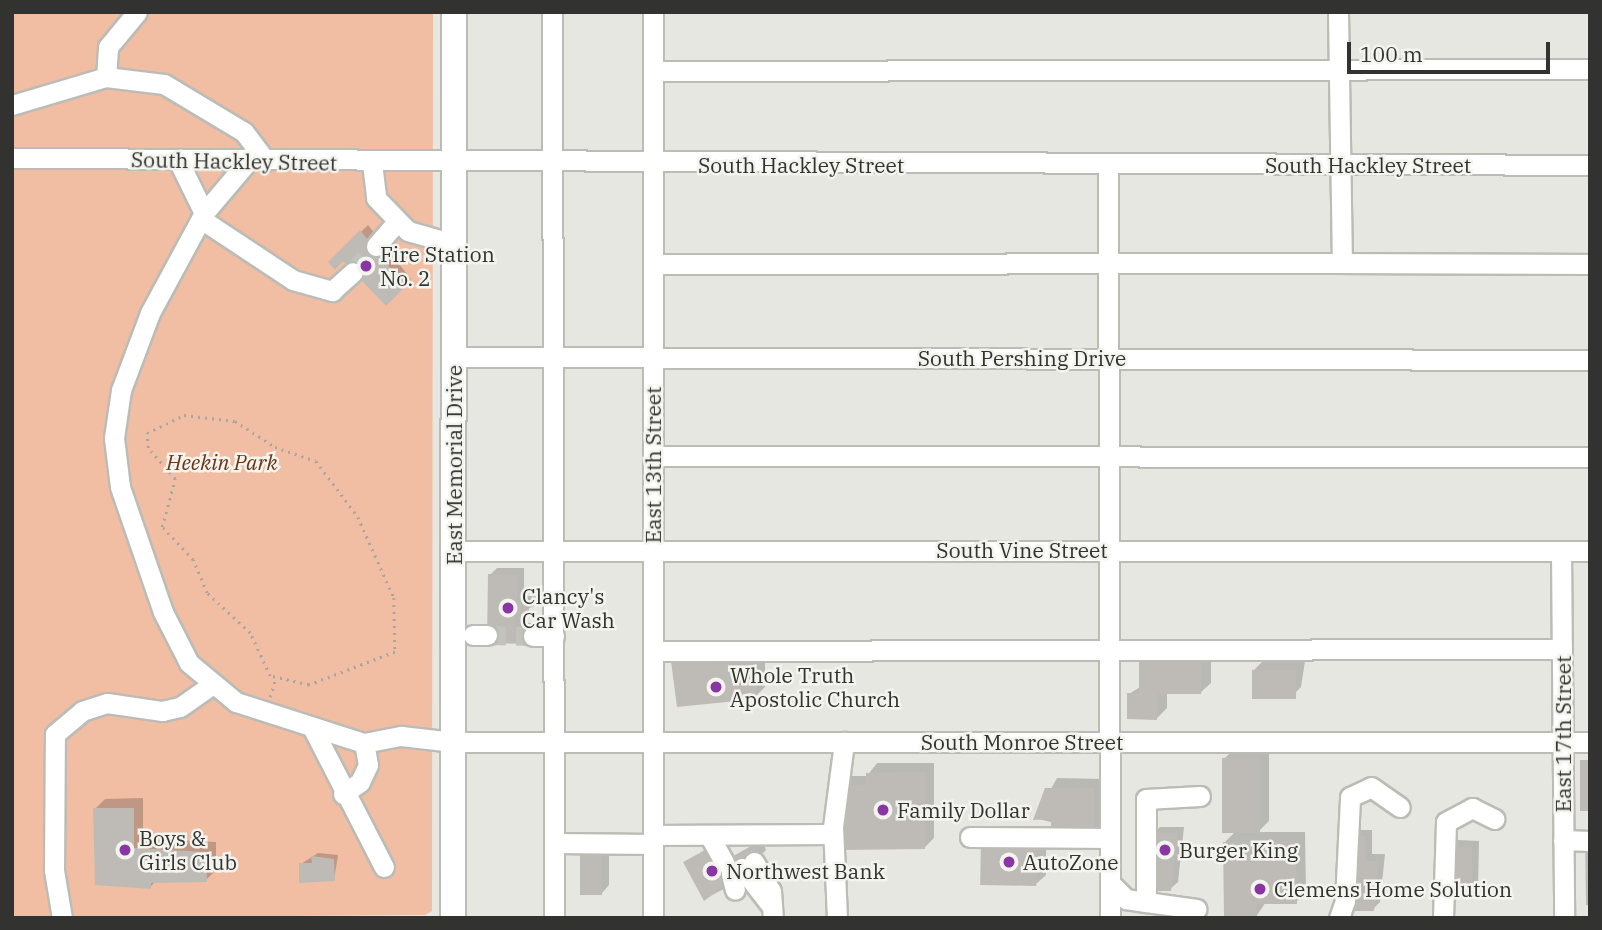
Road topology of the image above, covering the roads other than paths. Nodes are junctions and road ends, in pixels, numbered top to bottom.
1 (137, 12) edge
2 (454, 12) edge
3 (552, 12) edge
4 (653, 12) edge
5 (1338, 12) edge
6 (1338, 69) junction
7 (1590, 69) edge
8 (653, 71) junction
9 (106, 77) junction
10 (12, 106) edge
11 (12, 158) edge
12 (178, 160) junction
13 (257, 161) junction
14 (372, 163) junction
15 (454, 164) junction
16 (553, 164) junction
17 (1339, 164) junction
18 (653, 165) junction
19 (1108, 165) junction
20 (1590, 165) edge
21 (203, 216) junction
22 (398, 221) junction
23 (454, 243) junction
24 (376, 246) tunnel mouth
25 (1109, 263) junction
26 (1342, 263) junction
27 (653, 264) junction
28 (1590, 264) edge
29 (353, 272) tunnel mouth
30 (454, 357) junction
31 (653, 357) junction
32 (1109, 358) junction
33 (555, 359) junction
34 (1590, 360) edge
35 (653, 456) junction
36 (1110, 457) junction
37 (1590, 457) edge
38 (1110, 550) junction
39 (454, 551) junction
40 (555, 551) junction
41 (652, 551) junction
42 (1561, 551) junction
43 (1590, 551) edge
44 (533, 636) tunnel mouth
45 (554, 636) junction
46 (1110, 646) junction
47 (1562, 649) junction
48 (653, 651) junction
49 (211, 686) junction
50 (313, 729) junction
51 (454, 742) junction
52 (555, 742) junction
53 (653, 742) junction
54 (844, 742) junction
55 (1110, 742) junction
56 (1563, 742) junction
57 (1590, 742) edge
58 (364, 743) junction
59 (344, 794) junction
60 (1200, 796) dead end
61 (1400, 807) dead end
62 (1495, 819) dead end
63 (833, 834) junction
64 (970, 837) dead end
65 (1110, 838) junction
66 (653, 839) junction
67 (1563, 840) junction
68 (1590, 841) edge
69 (555, 843) junction
70 (734, 857) junction
71 (384, 867) dead end
72 (1110, 883) junction
73 (1146, 902) junction
74 (1196, 909) dead end
75 (772, 912) edge
76 (62, 918) edge
77 (453, 918) edge
78 (554, 918) edge
79 (653, 918) edge
80 (836, 918) edge
81 (1110, 918) edge
82 (1339, 918) edge
83 (1443, 918) edge
84 (1564, 918) edge

1 - 9 street
2 - 15 main road, East Memorial Drive
3 - 16 street
4 - 8 street, East 13th Street
5 - 6 street
6 - 7 street
6 - 8 street
6 - 17 street
8 - 18 street, East 13th Street
9 - 10 street
9 - 13 street
11 - 12 street, South Hackley Street
12 - 13 street, South Hackley Street
12 - 21 street
13 - 14 street, South Hackley Street
13 - 21 street
14 - 15 street, South Hackley Street
14 - 22 street
15 - 16 street, South Hackley Street
15 - 23 main road, East Memorial Drive
16 - 18 street, South Hackley Street
16 - 33 street
17 - 19 street, South Hackley Street
17 - 20 street, South Hackley Street
17 - 26 street
18 - 19 street, South Hackley Street
18 - 27 street, East 13th Street
19 - 25 street
21 - 29 street
21 - 49 street
22 - 23 street
22 - 24 street
23 - 30 main road, East Memorial Drive
25 - 26 street
25 - 27 street
25 - 32 street
26 - 28 street
27 - 31 street, East 13th Street
30 - 33 street, South Pershing Drive
30 - 39 main road, East Memorial Drive
31 - 32 street, South Pershing Drive
31 - 33 street, South Pershing Drive
31 - 35 street, East 13th Street
32 - 34 street, South Pershing Drive
32 - 36 street
33 - 40 street
35 - 36 street
35 - 41 street, East 13th Street
36 - 37 street
36 - 38 street
38 - 41 street, South Vine Street
38 - 42 street, South Vine Street
38 - 46 street
39 - 40 street, South Vine Street
39 - 51 main road, East Memorial Drive
40 - 41 street, South Vine Street
40 - 45 street
41 - 48 street, East 13th Street
42 - 43 street, South Vine Street
42 - 47 street, East 17th Street
44 - 45 street
45 - 52 street
46 - 47 street
46 - 48 street
46 - 55 street
47 - 56 street, East 17th Street
48 - 53 street, East 13th Street
49 - 50 street
49 - 76 street
50 - 58 street
50 - 59 street
51 - 52 street, South Monroe Street
51 - 58 street, South Monroe Street
51 - 77 main road, East Memorial Drive
52 - 53 street, South Monroe Street
52 - 69 street
53 - 54 street, South Monroe Street
53 - 66 street, East 13th Street
54 - 55 street, South Monroe Street
54 - 63 street
55 - 56 street, South Monroe Street
55 - 65 street
56 - 57 street, South Monroe Street
56 - 67 street, East 17th Street
58 - 59 street
59 - 71 street
60 - 73 street
61 - 82 street
62 - 83 street
63 - 70 street
63 - 80 street
64 - 65 street
65 - 72 street
66 - 69 street
66 - 70 street
66 - 79 street, East 13th Street
67 - 68 street
67 - 84 street, East 17th Street
69 - 78 street
70 - 75 street
72 - 73 street
72 - 81 street
73 - 74 street

